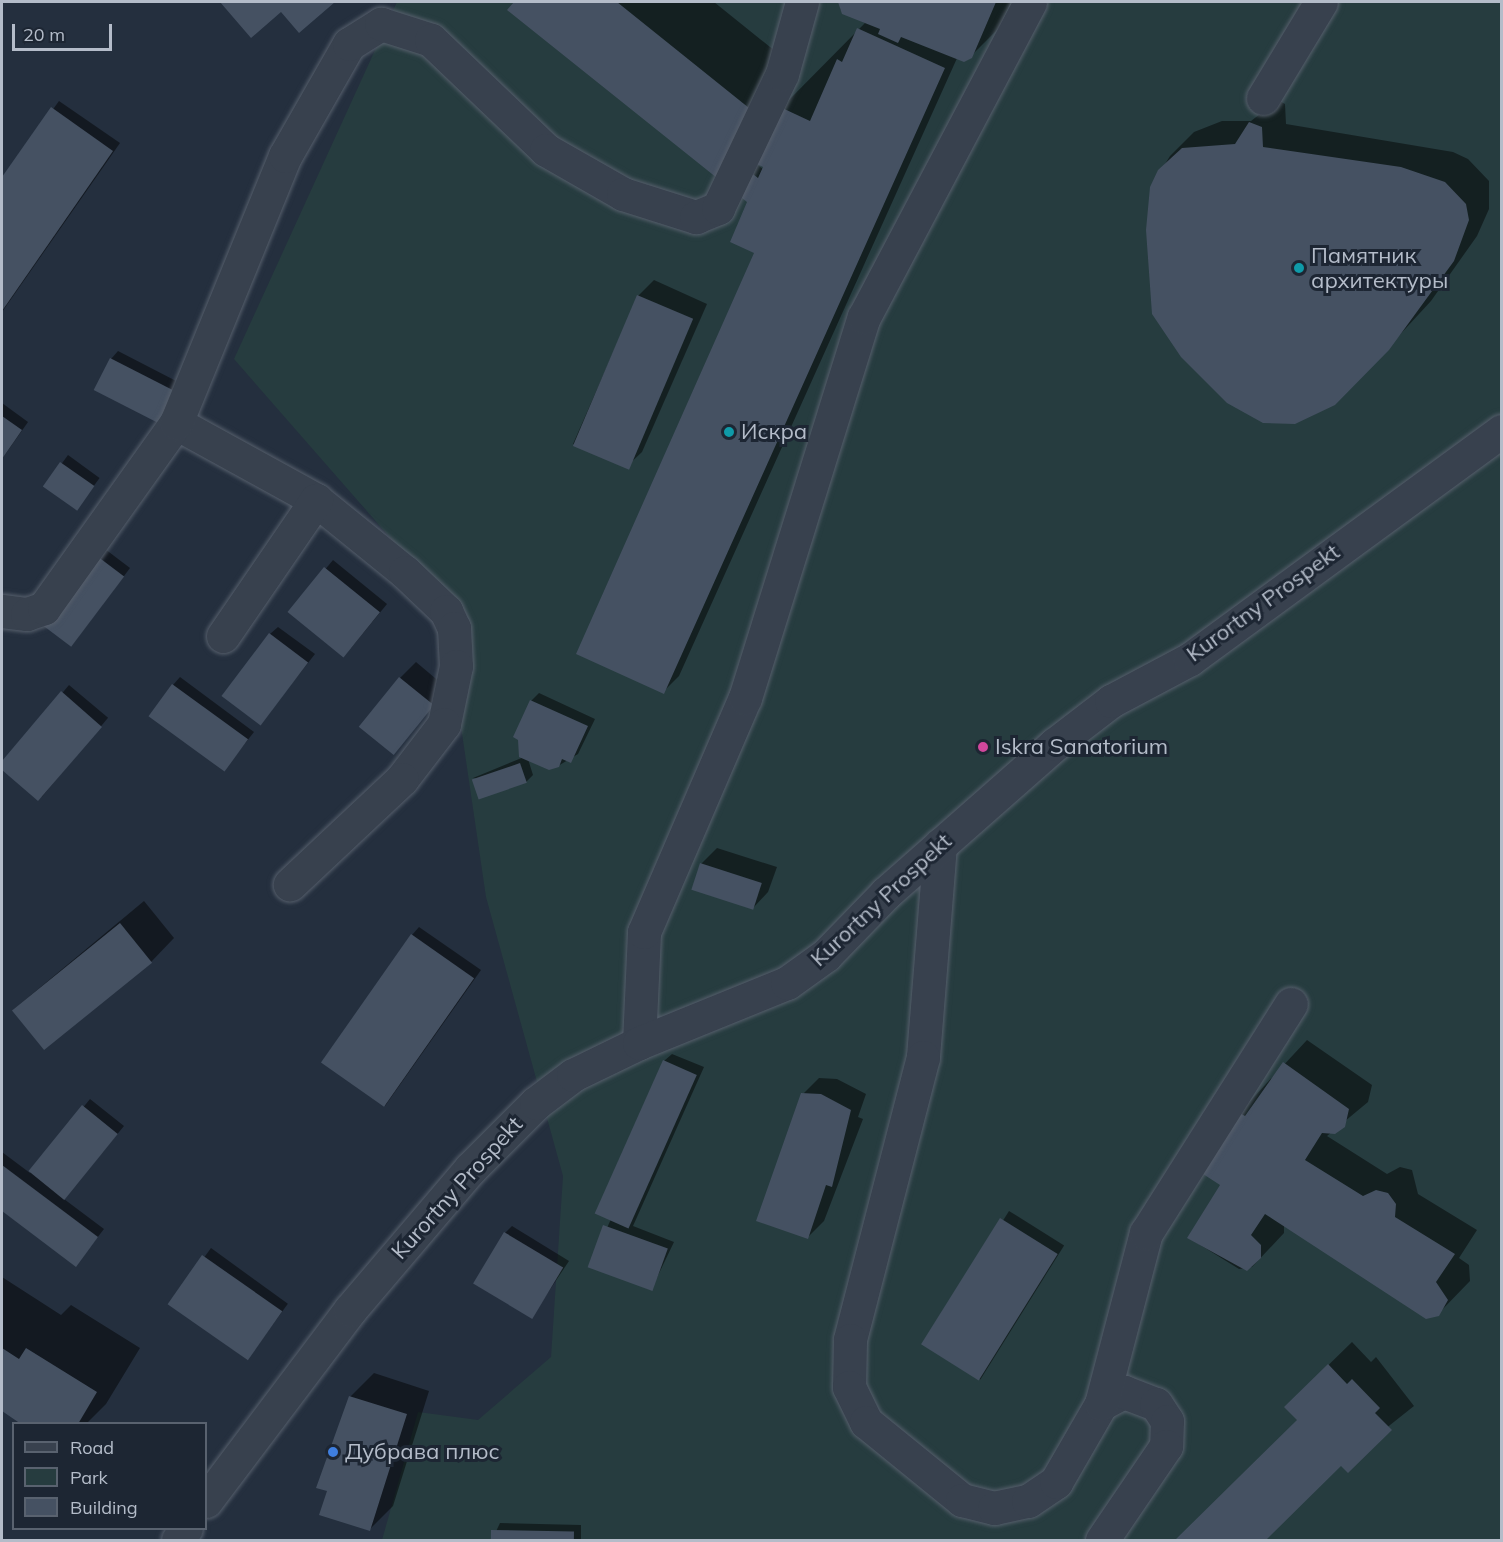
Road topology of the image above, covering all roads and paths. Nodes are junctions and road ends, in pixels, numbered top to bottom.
1 (802, 2) edge
2 (1030, 2) edge
3 (1321, 2) edge
4 (1263, 98) dead end
5 (176, 423) junction
6 (1502, 431) edge
7 (316, 500) junction
8 (2, 611) edge
9 (223, 636) dead end
10 (940, 845) junction
11 (290, 884) dead end
12 (1292, 1004) dead end
13 (639, 1043) junction
14 (1101, 1404) junction
15 (207, 1500) edge
16 (1102, 1540) edge

1 - 5 street
2 - 13 street
3 - 4 street
5 - 7 street
5 - 8 street
6 - 10 street, Kurortny Prospekt
7 - 9 street
7 - 11 street
10 - 13 street, Kurortny Prospekt
10 - 14 street
12 - 14 street
13 - 15 street, Kurortny Prospekt
14 - 16 street

